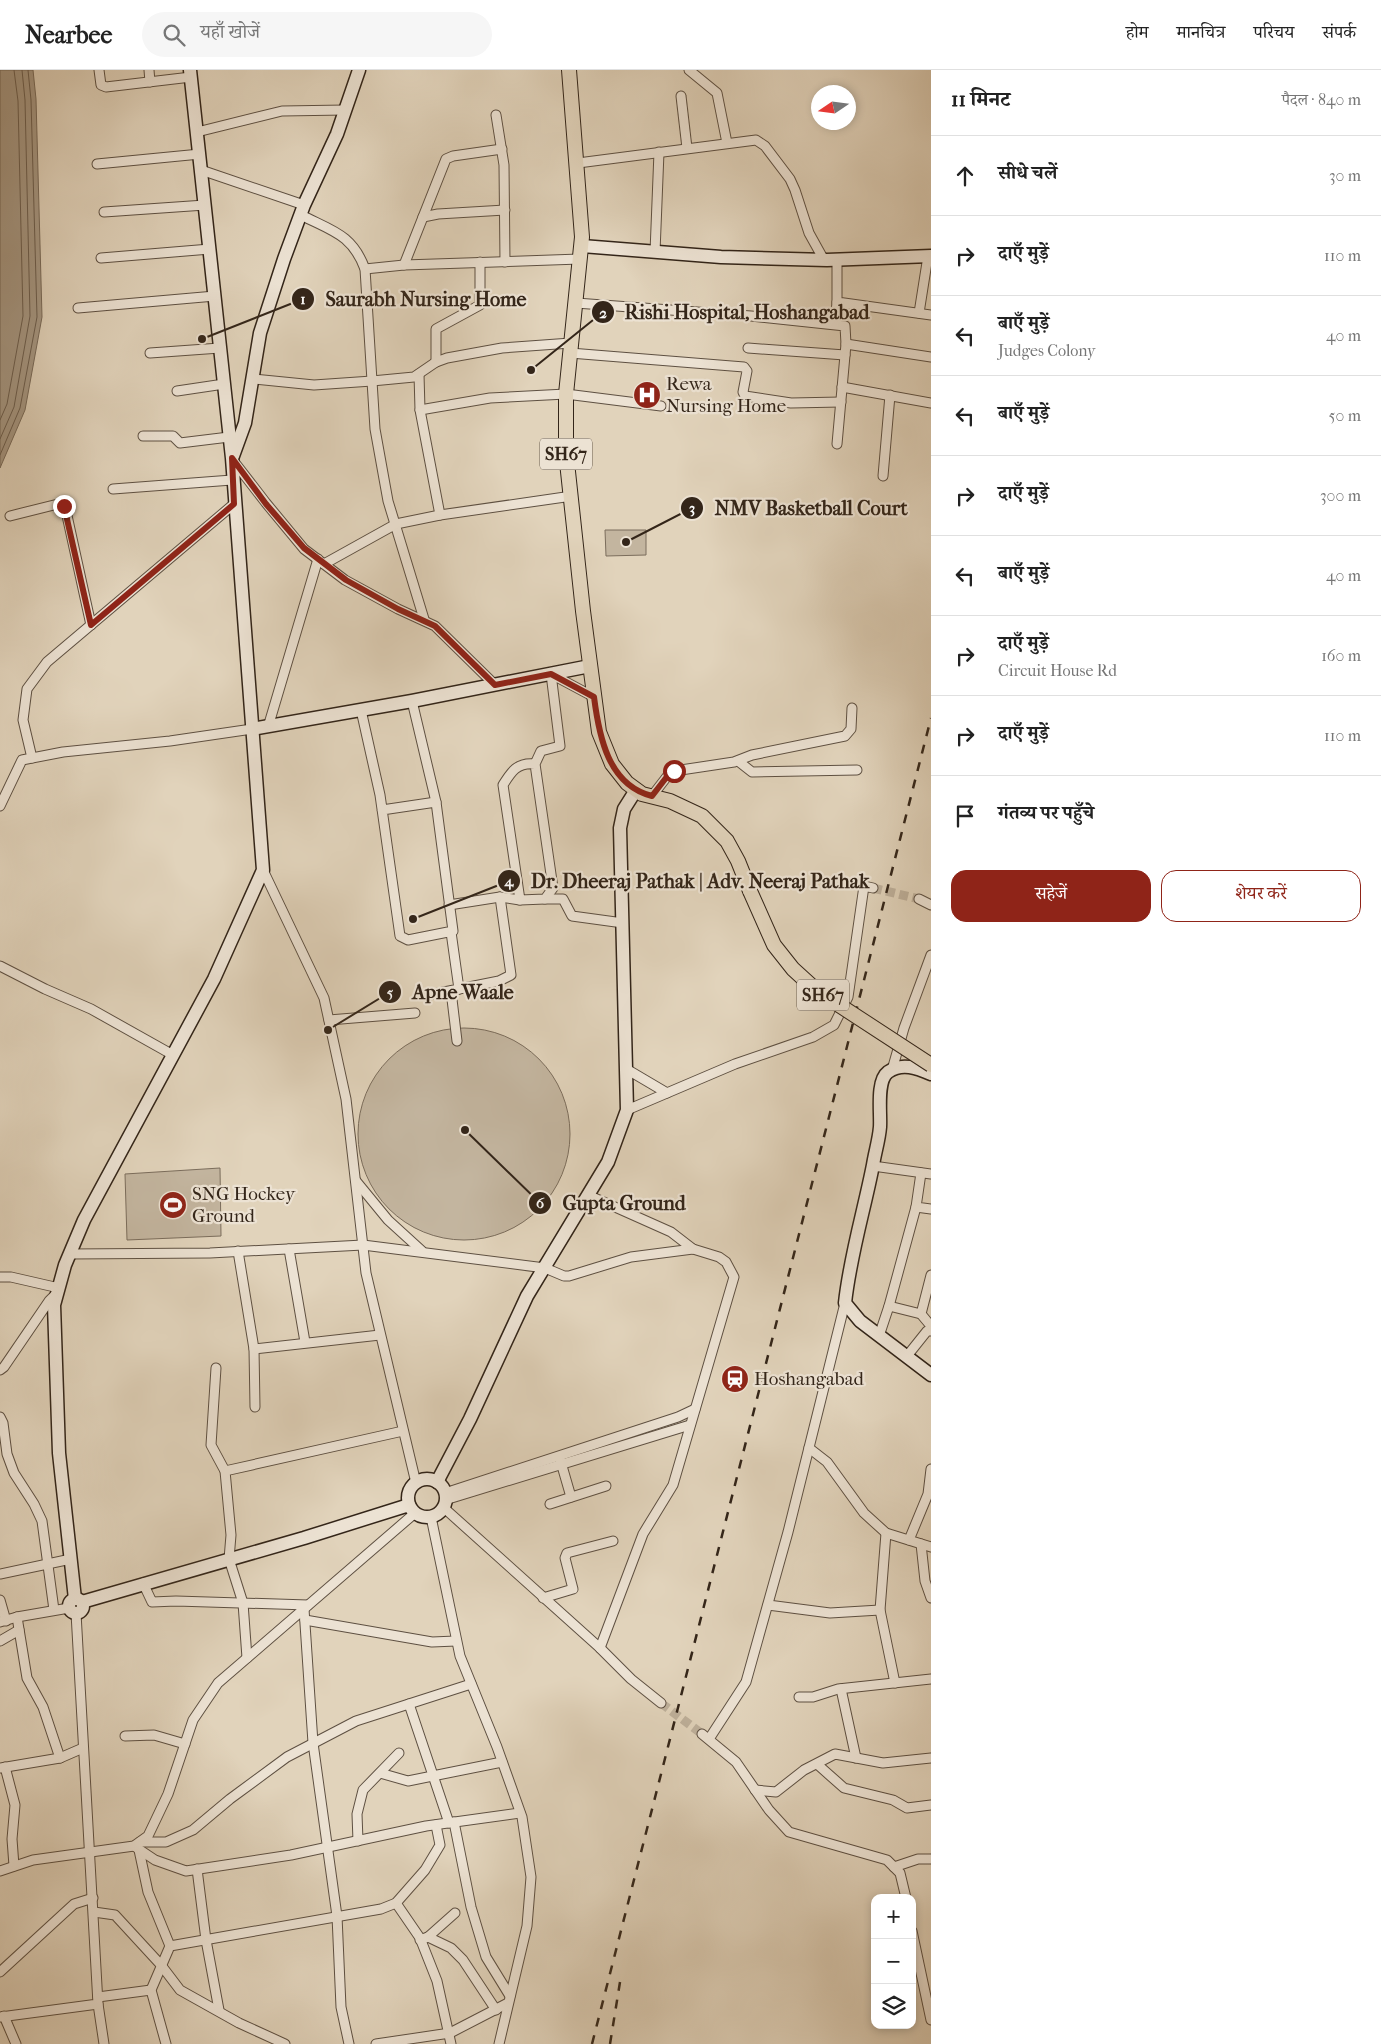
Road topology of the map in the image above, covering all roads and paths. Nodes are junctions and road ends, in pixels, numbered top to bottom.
1 (99, 70) edge
2 (149, 70) edge
3 (358, 70) edge
4 (570, 70) edge
5 (689, 70) edge
6 (191, 74) edge
7 (150, 82) junction
8 (681, 96) dead end
9 (345, 110) junction
10 (496, 115) dead end
11 (197, 132) junction
12 (727, 143) junction
13 (687, 148) junction
14 (502, 149) junction
15 (659, 152) junction
16 (200, 154) junction
17 (578, 163) junction
18 (96, 164) dead end
19 (201, 170) junction
20 (205, 205) junction
21 (303, 210) junction
22 (505, 210) junction
23 (104, 212) dead end
24 (423, 217) junction
25 (210, 249) junction
26 (654, 252) junction
27 (581, 253) junction
28 (929, 256) edge
29 (101, 258) dead end
30 (837, 259) junction
31 (824, 260) junction
32 (480, 262) junction
33 (505, 262) junction
34 (404, 265) junction
35 (365, 269) junction
36 (215, 296) junction
37 (837, 302) junction
38 (576, 303) junction
39 (78, 308) dead end
40 (919, 313) junction
41 (931, 315) edge
42 (836, 324) junction
43 (846, 344) junction
44 (220, 348) junction
45 (571, 348) junction
46 (748, 348) dead end
47 (150, 352) dead end
48 (845, 355) junction
49 (931, 357) edge
50 (436, 362) junction
51 (419, 374) junction
52 (253, 379) junction
53 (372, 381) junction
54 (224, 384) junction
55 (842, 386) junction
56 (177, 391) dead end
57 (566, 394) junction
58 (890, 395) junction
59 (841, 402) junction
60 (931, 403) edge
61 (662, 406) dead end
62 (420, 410) junction
63 (143, 436) dead end
64 (230, 437) junction
65 (837, 444) dead end
66 (232, 458) junction
67 (883, 476) dead end
68 (232, 480) junction
69 (114, 489) dead end
70 (572, 496) junction
71 (234, 504) junction
72 (440, 515) junction
73 (10, 516) dead end
74 (396, 524) junction
75 (321, 561) junction
76 (424, 620) junction
77 (91, 625) junction
78 (590, 666) junction
79 (551, 674) junction
80 (495, 685) junction
81 (594, 697) junction
82 (412, 701) junction
83 (852, 708) dead end
84 (361, 710) junction
85 (268, 727) junction
86 (252, 729) junction
87 (32, 758) junction
88 (738, 761) junction
89 (534, 764) junction
90 (857, 770) dead end
91 (636, 790) junction
92 (652, 796) junction
93 (436, 802) junction
94 (0, 806) edge
95 (382, 810) junction
96 (264, 870) junction
97 (874, 888) dead end
98 (500, 897) junction
99 (545, 899) junction
100 (919, 899) tunnel mouth
101 (520, 900) junction
102 (449, 905) junction
103 (931, 905) edge
104 (623, 923) junction
105 (451, 932) junction
106 (931, 956) edge
107 (0, 966) edge
108 (455, 990) junction
109 (429, 995) dead end
110 (415, 1013) dead end
111 (329, 1020) junction
112 (457, 1041) dead end
113 (173, 1054) junction
114 (931, 1065) edge
115 (628, 1070) junction
116 (892, 1070) junction
117 (931, 1074) edge
118 (667, 1094) junction
119 (627, 1110) junction
120 (873, 1166) junction
121 (928, 1173) edge
122 (356, 1181) junction
123 (588, 1195) junction
124 (916, 1207) junction
125 (931, 1209) edge
126 (363, 1245) junction
127 (289, 1249) junction
128 (692, 1249) junction
129 (238, 1251) junction
130 (423, 1252) junction
131 (70, 1254) junction
132 (544, 1268) junction
133 (931, 1275) edge
134 (0, 1277) edge
135 (58, 1290) junction
136 (845, 1304) junction
137 (890, 1306) junction
138 (921, 1314) junction
139 (931, 1326) edge
140 (931, 1331) edge
141 (380, 1335) junction
142 (879, 1336) junction
143 (305, 1342) junction
144 (254, 1348) junction
145 (907, 1356) junction
146 (216, 1368) dead end
147 (0, 1370) edge
148 (931, 1375) edge
149 (255, 1408) dead end
150 (695, 1409) junction
151 (0, 1417) edge
152 (690, 1425) junction
153 (403, 1430) junction
154 (809, 1448) junction
155 (560, 1460) junction
156 (931, 1469) edge
157 (225, 1471) junction
158 (437, 1482) junction
159 (416, 1483) junction
160 (606, 1486) dead end
161 (571, 1497) junction
162 (445, 1500) junction
163 (550, 1504) dead end
164 (412, 1509) junction
165 (431, 1516) junction
166 (886, 1533) junction
167 (909, 1540) junction
168 (613, 1541) dead end
169 (921, 1544) junction
170 (931, 1547) edge
171 (229, 1559) junction
172 (71, 1560) junction
173 (48, 1564) junction
174 (0, 1574) edge
175 (143, 1583) junction
176 (543, 1598) junction
177 (931, 1598) edge
178 (0, 1600) edge
179 (243, 1603) junction
180 (768, 1605) junction
181 (76, 1606) junction
182 (306, 1607) junction
183 (54, 1610) junction
184 (880, 1610) junction
185 (17, 1617) junction
186 (305, 1620) junction
187 (3, 1621) edge
188 (19, 1630) junction
189 (0, 1641) edge
190 (456, 1641) junction
191 (600, 1648) junction
192 (247, 1658) junction
193 (931, 1679) edge
194 (471, 1684) junction
195 (895, 1684) junction
196 (841, 1689) junction
197 (799, 1697) dead end
198 (661, 1703) tunnel mouth
199 (409, 1704) junction
200 (126, 1736) dead end
201 (185, 1744) junction
202 (313, 1744) junction
203 (83, 1748) junction
204 (399, 1752) dead end
205 (60, 1758) junction
206 (856, 1758) junction
207 (931, 1758) edge
208 (502, 1762) junction
209 (817, 1764) junction
210 (2, 1768) edge
211 (380, 1773) junction
212 (434, 1777) junction
213 (756, 1790) junction
214 (931, 1804) edge
215 (520, 1813) junction
216 (452, 1823) junction
217 (436, 1825) junction
218 (358, 1841) junction
219 (138, 1846) junction
220 (328, 1847) junction
221 (91, 1852) junction
222 (931, 1858) edge
223 (14, 1866) junction
224 (894, 1867) junction
225 (196, 1869) junction
226 (0, 1871) edge
227 (905, 1894) edge
228 (93, 1898) junction
229 (396, 1903) junction
230 (94, 1912) junction
231 (455, 1914) dead end
232 (337, 1916) junction
233 (424, 1939) junction
234 (914, 1939) edge
235 (206, 1940) junction
236 (170, 1946) junction
237 (161, 1965) junction
238 (0, 1972) edge
239 (150, 1990) junction
240 (509, 2000) junction
241 (98, 2001) junction
242 (219, 2010) junction
243 (496, 2010) junction
244 (2, 2016) edge
245 (931, 2020) edge
246 (448, 2033) junction
247 (16, 2044) edge
248 (104, 2044) edge
249 (166, 2044) edge
250 (285, 2044) edge
251 (349, 2044) edge
252 (381, 2044) edge
253 (451, 2044) edge
254 (499, 2044) edge

1 - 7 street
2 - 7 street
3 - 9 street
4 - 17 main road, SH67
5 - 12 street
6 - 7 street
6 - 11 street
8 - 13 street
9 - 11 street
9 - 21 street
10 - 14 street
11 - 16 street
12 - 13 street
12 - 31 street
13 - 15 street
14 - 22 street
14 - 24 street
15 - 17 street
15 - 26 street
16 - 18 street
16 - 19 street
17 - 27 main road, SH67
19 - 20 street
19 - 21 street
20 - 23 street
20 - 25 street
21 - 35 street
21 - 52 street
22 - 24 street
22 - 33 street
24 - 34 street
25 - 29 street
25 - 36 street
26 - 27 street
26 - 31 street
27 - 33 street
27 - 38 main road, SH67
28 - 30 street
28 - 40 street
30 - 31 street
30 - 37 street
32 - 33 street
32 - 34 street
32 - 50 street
34 - 35 street
35 - 53 street
36 - 39 street
36 - 44 street
37 - 40 street
37 - 42 street
38 - 42 street
38 - 45 main road, SH67
40 - 41 street
42 - 43 street
43 - 48 street
43 - 49 street
44 - 47 street
44 - 54 street
45 - 50 street
45 - 57 main road, SH67
45 - 59 street
46 - 48 street
48 - 55 street
50 - 51 street
51 - 53 street
51 - 62 street
52 - 53 street
52 - 66 street
53 - 74 street
54 - 56 street
54 - 64 street
55 - 58 street
55 - 59 street
57 - 61 street
57 - 62 street
57 - 70 main road, SH67
58 - 60 street
58 - 67 street
59 - 65 street
62 - 72 street
63 - 64 street
64 - 66 street
66 - 68 street
66 - 75 street
68 - 69 street
68 - 71 street
70 - 72 street
70 - 78 main road, SH67
71 - 77 street
71 - 86 street
72 - 74 street
73 - 77 street
74 - 75 street
74 - 76 street
75 - 76 street
75 - 85 street
76 - 80 street
77 - 87 street
78 - 79 street
78 - 81 main road, SH67
79 - 80 street
79 - 81 street
79 - 89 street
80 - 82 street
81 - 91 main road, SH67
82 - 84 street
82 - 93 street
83 - 88 street
84 - 85 street
84 - 95 street
85 - 86 street
86 - 87 street
86 - 96 street
87 - 94 street
88 - 90 street
88 - 92 street
89 - 99 street
89 - 101 street
91 - 92 main road, SH67
91 - 104 street
92 - 114 main road, SH67, bridge
93 - 95 street
93 - 102 street
95 - 105 street
96 - 111 street
96 - 113 street
97 - 118 street
98 - 101 street
98 - 102 street
98 - 108 street
99 - 101 street
99 - 104 street
100 - 103 street
102 - 105 street
104 - 115 street
105 - 108 street
106 - 116 street
107 - 113 street
108 - 109 street
108 - 112 street
110 - 111 street
111 - 122 street
113 - 131 street
115 - 118 street
115 - 119 street
116 - 117 street
116 - 120 street
118 - 119 street
119 - 123 street
120 - 121 street
120 - 136 street
121 - 124 street
122 - 126 street
122 - 130 street
123 - 128 street
123 - 132 street
124 - 125 street
124 - 137 street
126 - 127 street
126 - 130 street
126 - 141 street
127 - 129 street
127 - 143 street
128 - 132 street
128 - 150 street
129 - 131 street
129 - 144 street
130 - 132 street
131 - 135 street
132 - 158 street
133 - 138 street
134 - 135 street
135 - 147 street
135 - 172 street
136 - 142 street
136 - 154 street
137 - 138 street
137 - 142 street
138 - 139 street
140 - 145 street
141 - 143 street
141 - 153 street
142 - 145 street
143 - 144 street
144 - 149 street
145 - 148 street
146 - 157 street
150 - 152 street
150 - 155 street
151 - 173 street
152 - 155 street
152 - 191 street
153 - 157 street
153 - 159 street
154 - 166 street
154 - 180 street
155 - 161 street
155 - 162 street
156 - 167 street
157 - 171 street
158 - 159 street
158 - 162 street
159 - 164 street
160 - 161 street
161 - 163 street
162 - 165 street
162 - 176 street
164 - 165 street
164 - 171 street
164 - 182 street
165 - 190 street
166 - 167 street
166 - 184 street
167 - 169 street
168 - 176 street
169 - 170 street
169 - 177 street
171 - 175 street
171 - 179 street
172 - 173 street
172 - 181 street
173 - 174 street
173 - 183 street
175 - 179 street
175 - 181 street
176 - 191 street
178 - 187 street
179 - 182 street
179 - 192 street
180 - 184 street
180 - 213 street
181 - 183 street
181 - 203 street
182 - 186 street
182 - 192 street
183 - 185 street
184 - 195 street
185 - 187 street
185 - 188 street
186 - 190 street
186 - 202 street
188 - 189 street
188 - 205 street
190 - 194 street
191 - 198 street
192 - 201 street
193 - 195 street
194 - 199 street
194 - 208 street
195 - 196 street
196 - 197 street
196 - 206 street
199 - 202 street
199 - 212 street
200 - 201 street
201 - 219 street
202 - 219 street
202 - 220 street
203 - 205 street
203 - 221 street
204 - 211 street
205 - 210 street
206 - 207 street
206 - 209 street
208 - 212 street
208 - 215 street
209 - 213 street
209 - 214 street
210 - 223 street
211 - 212 street
211 - 218 street
212 - 216 street
213 - 224 street
215 - 216 street
215 - 240 street
216 - 217 street
216 - 240 street
217 - 218 street
217 - 229 street
218 - 220 street
219 - 221 street
219 - 225 street
219 - 236 street
220 - 225 street
220 - 232 street
221 - 223 street
221 - 228 street
222 - 224 street
223 - 226 street
224 - 227 street
225 - 235 street
228 - 230 street
228 - 238 street
229 - 232 street
229 - 233 street
230 - 237 street
230 - 241 street
231 - 233 street
232 - 235 street
232 - 251 street
233 - 243 street
233 - 246 street
234 - 245 street
235 - 236 street
235 - 242 street
236 - 237 street
237 - 239 street
237 - 242 street
239 - 241 street
239 - 249 street
240 - 243 street
240 - 254 street
241 - 244 street
241 - 248 street
242 - 250 street
243 - 246 street
244 - 247 street
246 - 252 street
246 - 253 street

